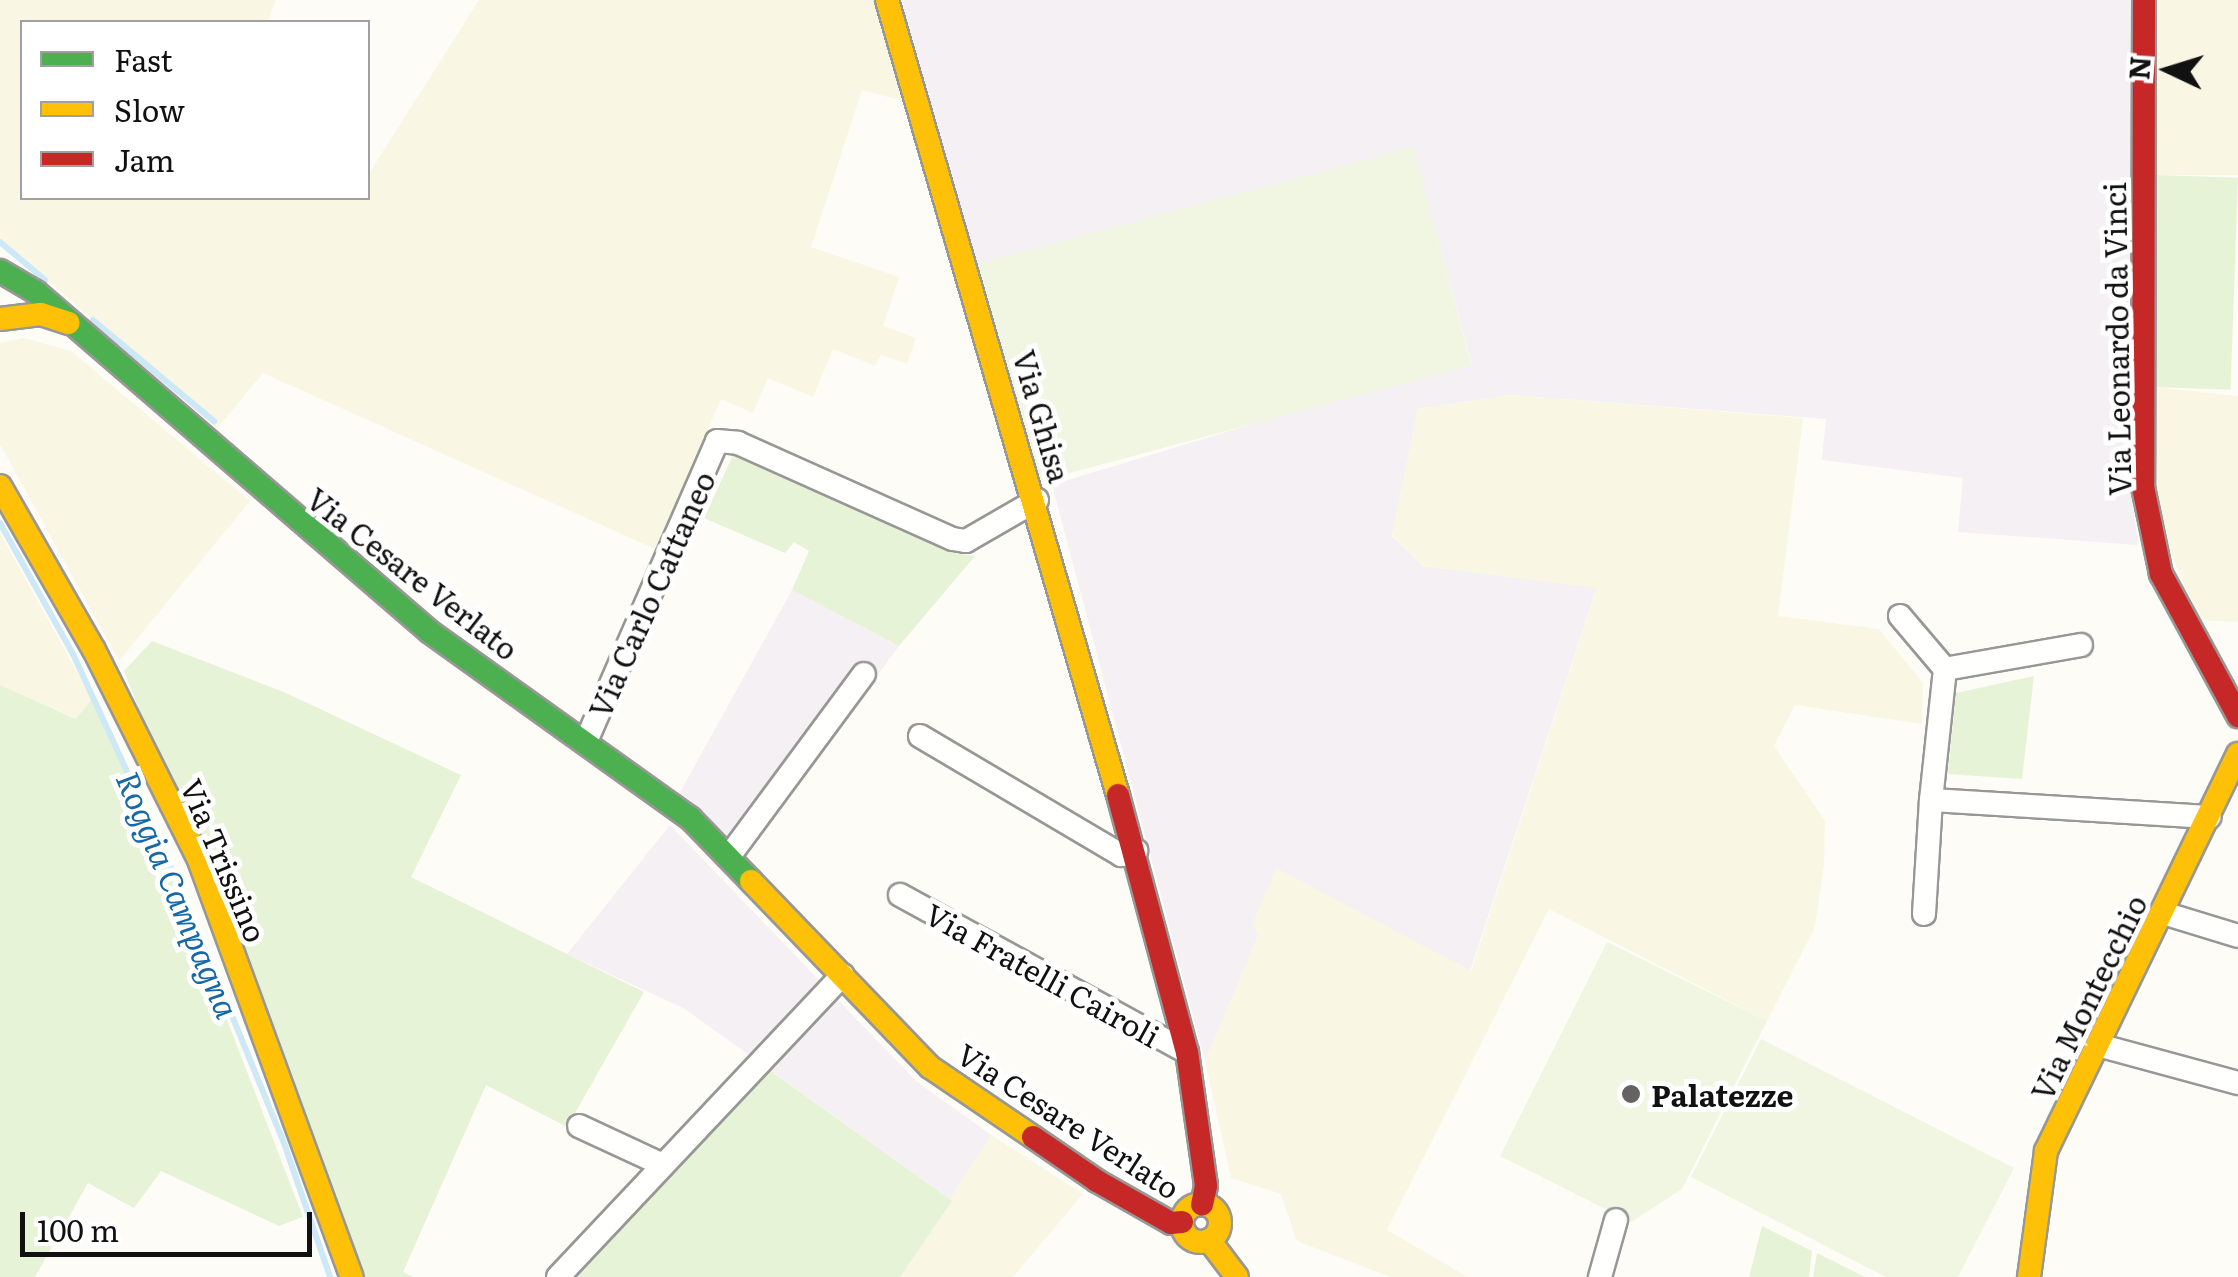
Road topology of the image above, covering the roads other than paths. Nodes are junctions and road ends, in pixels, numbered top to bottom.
1 (888, 0) edge
2 (2144, 0) edge
3 (0, 271) edge
4 (0, 319) edge
5 (70, 323) junction
6 (0, 486) edge
7 (1037, 500) junction
8 (1900, 616) dead end
9 (2081, 645) dead end
10 (1946, 669) junction
11 (864, 674) dead end
12 (2238, 716) edge
13 (920, 736) dead end
14 (587, 739) junction
15 (2238, 754) edge
16 (1931, 800) junction
17 (2209, 817) junction
18 (1136, 851) junction
19 (730, 855) junction
20 (900, 895) dead end
21 (2163, 912) junction
22 (1924, 914) dead end
23 (2238, 936) edge
24 (844, 975) junction
25 (2098, 1045) junction
26 (1186, 1052) junction
27 (2238, 1083) edge
28 (580, 1126) dead end
29 (661, 1164) junction
30 (1202, 1204) junction
31 (1616, 1220) dead end
32 (1182, 1222) junction
33 (1208, 1240) junction
34 (352, 1277) edge
35 (558, 1277) edge
36 (1237, 1277) edge
37 (1600, 1277) edge
38 (2029, 1277) edge

1 - 7 street, Via Ghisa
2 - 12 street, Via Leonardo da Vinci
3 - 5 street, Via Cesare Verlato
4 - 5 street
5 - 14 street, Via Cesare Verlato
6 - 34 street, Via Trissino
7 - 14 street, Via Carlo Cattaneo
7 - 18 street, Via Ghisa
8 - 10 street
9 - 10 street
10 - 16 street
11 - 19 street
13 - 18 street
14 - 19 street, Via Cesare Verlato
15 - 17 street, Via Montecchio
16 - 17 street
16 - 22 street
17 - 21 street, Via Montecchio
18 - 26 street, Via Ghisa
19 - 24 street, Via Cesare Verlato
20 - 26 street, Via Fratelli Cairoli
21 - 23 street
21 - 25 street, Via Montecchio
24 - 29 street
24 - 32 street, Via Cesare Verlato
25 - 27 street
25 - 38 street, Via Montecchio
26 - 30 street, Via Ghisa
28 - 29 street
29 - 35 street
30 - 32 street, Via Cesare Verlato
30 - 33 street, Via Cesare Verlato
31 - 37 street
32 - 33 street, Via Cesare Verlato
33 - 36 street, Via Cesare Verlato

